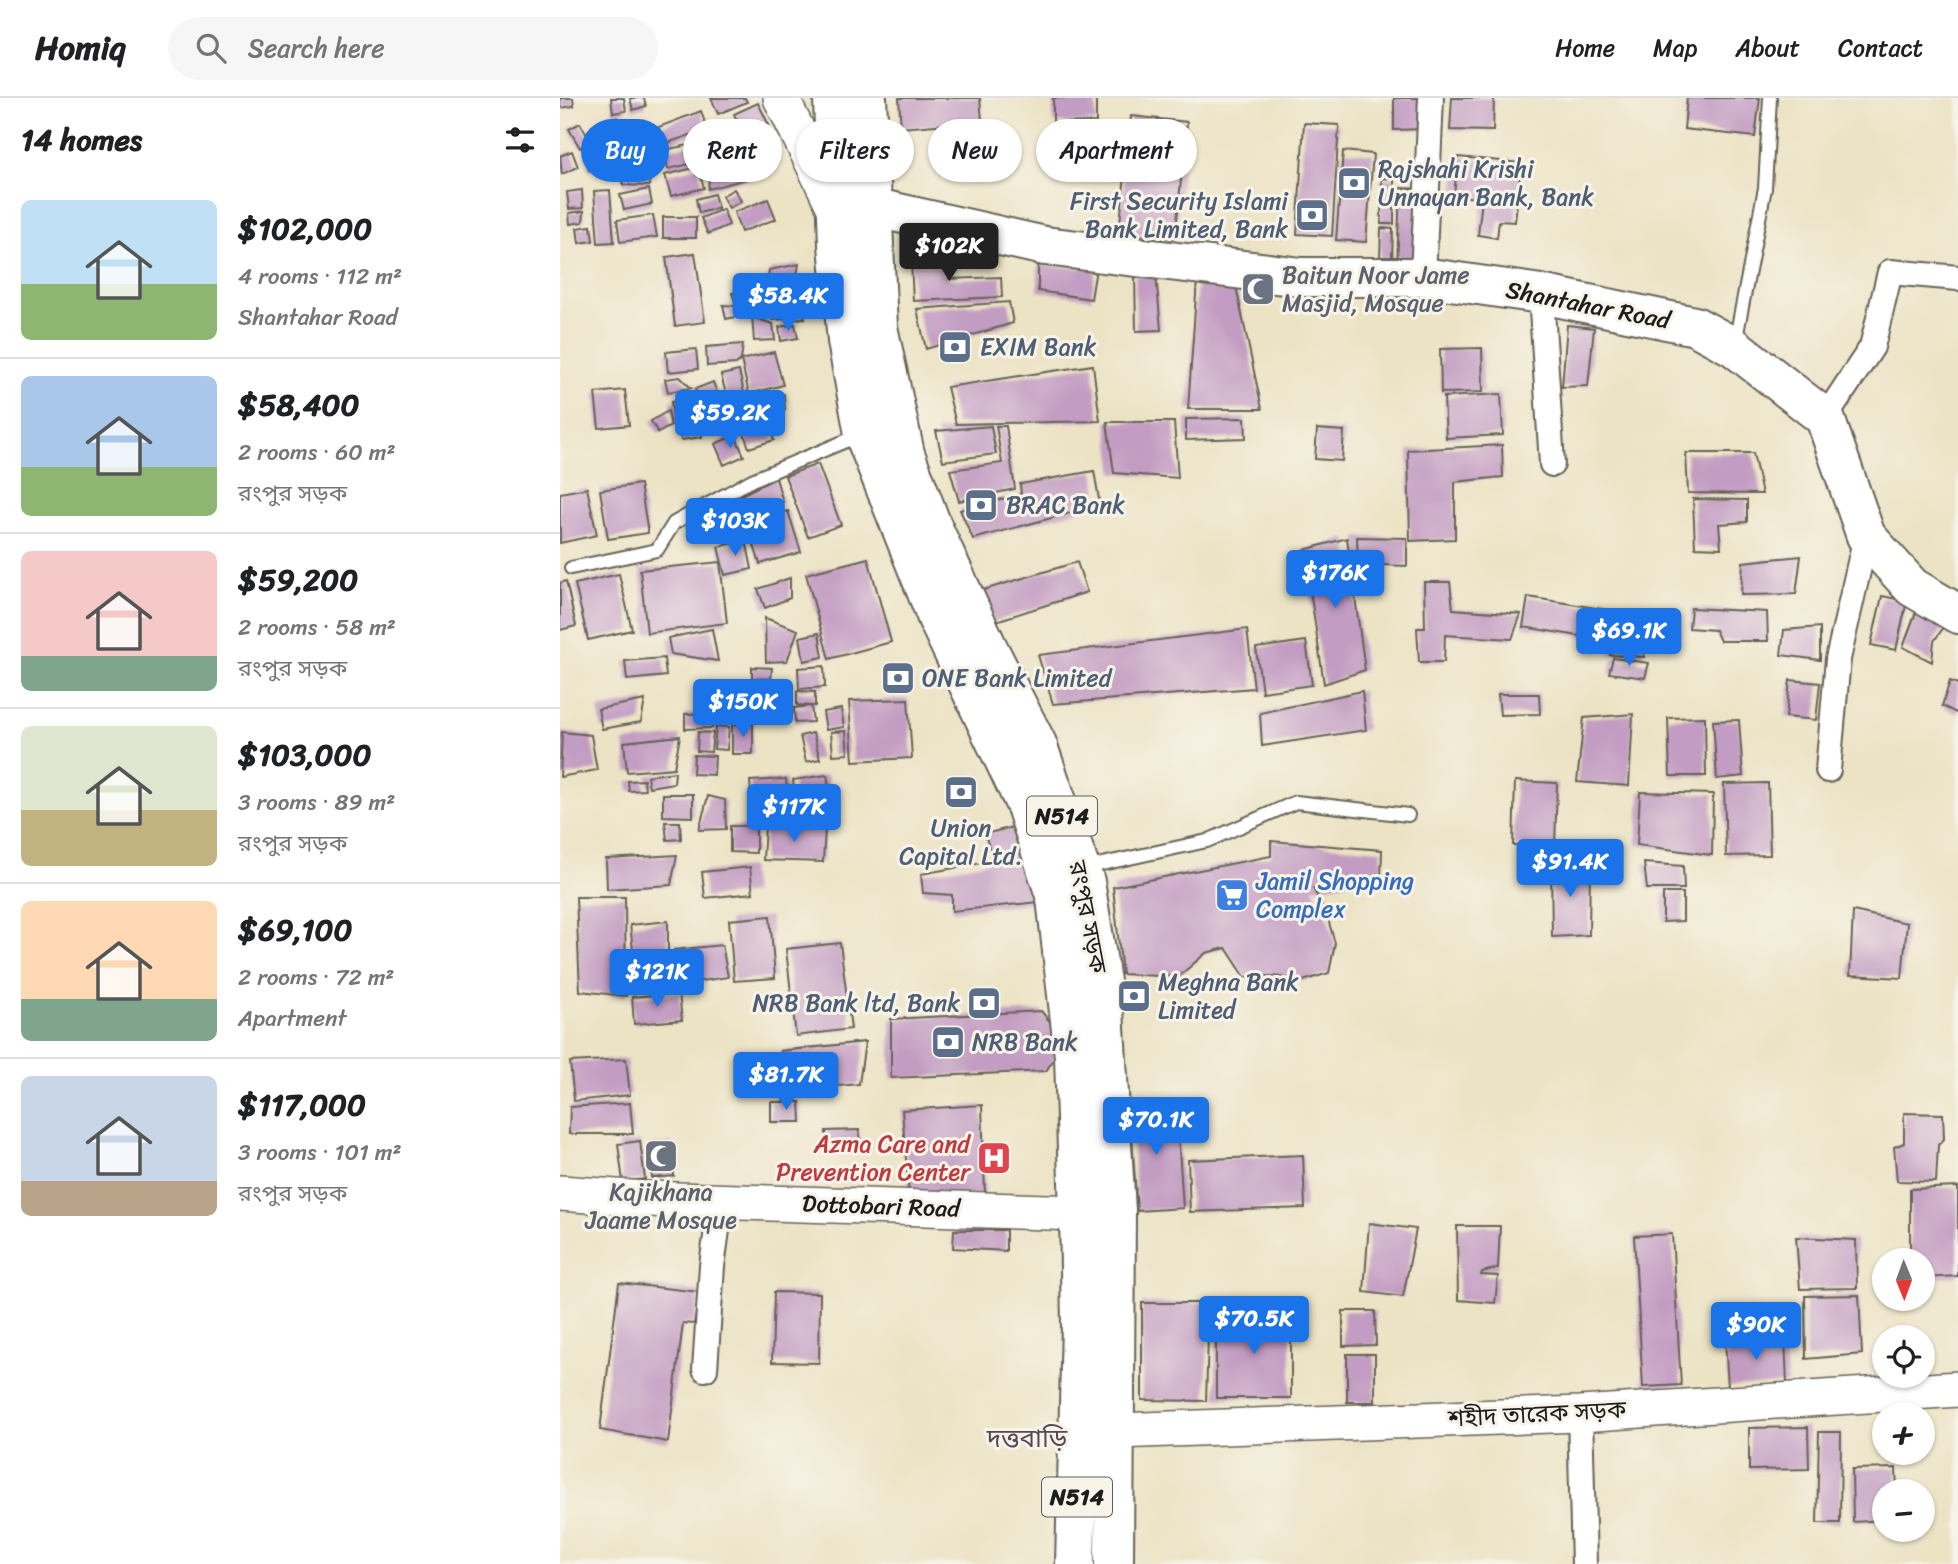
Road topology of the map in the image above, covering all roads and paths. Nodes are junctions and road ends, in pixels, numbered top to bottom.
1 (781, 98) edge
2 (833, 98) edge
3 (867, 98) edge
4 (1431, 98) edge
5 (1770, 98) edge
6 (854, 209) junction
7 (1423, 277) junction
8 (1958, 278) edge
9 (1541, 294) junction
10 (1734, 347) junction
11 (1825, 418) junction
12 (864, 434) junction
13 (1552, 464) dead end
14 (1866, 536) junction
15 (571, 568) dead end
16 (1958, 614) edge
17 (1828, 770) dead end
18 (1408, 815) dead end
19 (1081, 868) junction
20 (560, 1193) edge
21 (721, 1201) junction
22 (1098, 1212) junction
23 (705, 1369) dead end
24 (1958, 1389) edge
25 (1580, 1414) junction
26 (1078, 1431) junction
27 (1116, 1431) junction
28 (1075, 1564) edge
29 (1114, 1564) edge
30 (1584, 1564) edge

1 - 6 street
2 - 6 main road, রংপুর সড়ক / N514
3 - 6 main road, রংপুর সড়ক / N514
4 - 7 street
5 - 10 lane
6 - 7 main road, Shantahar Road
6 - 12 main road, রংপুর সড়ক / N514
6 - 19 main road, রংপুর সড়ক / N514
7 - 9 main road, Shantahar Road
8 - 11 street
9 - 10 main road, Shantahar Road
9 - 13 street
10 - 11 main road, Shantahar Road
11 - 14 main road
12 - 15 lane
12 - 22 main road, রংপুর সড়ক / N514
14 - 16 main road
14 - 17 street
18 - 19 lane
19 - 22 main road, রংপুর সড়ক / N514
20 - 21 street, Dottobari Road
21 - 22 street, Dottobari Road
21 - 23 street
22 - 26 main road, রংপুর সড়ক / N514
22 - 27 main road, রংপুর সড়ক / N514
24 - 25 street, শহীদ তারেক সড়ক
25 - 27 street, শহীদ তারেক সড়ক
25 - 30 street
26 - 27 main road
26 - 28 main road, N514
27 - 29 main road, রংপুর সড়ক / N514

